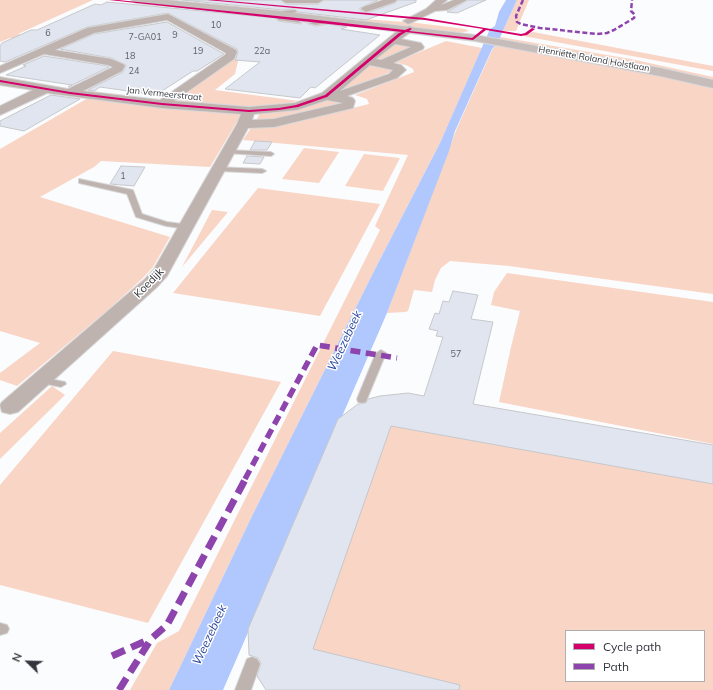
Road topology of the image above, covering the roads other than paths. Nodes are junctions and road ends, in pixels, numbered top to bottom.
1 (136, 0) edge
2 (184, 0) edge
3 (286, 0) edge
4 (318, 0) edge
5 (392, 0) edge
6 (442, 0) edge
7 (462, 0) edge
8 (366, 9) dead end
9 (431, 9) junction
10 (295, 11) junction
11 (279, 14) junction
12 (378, 18) junction
13 (332, 21) junction
14 (299, 22) dead end
15 (310, 23) dead end
16 (424, 23) junction
17 (354, 24) junction
18 (471, 29) junction
19 (402, 32) junction
20 (453, 34) junction
21 (485, 35) junction
22 (502, 38) junction
23 (43, 51) junction
24 (368, 61) junction
25 (382, 64) junction
26 (0, 70) edge
27 (713, 74) edge
28 (0, 81) edge
29 (713, 84) edge
30 (46, 89) junction
31 (70, 93) junction
32 (329, 96) junction
33 (162, 104) junction
34 (0, 111) edge
35 (247, 117) junction
36 (228, 152) junction
37 (271, 154) dead end
38 (219, 169) junction
39 (262, 172) dead end
40 (82, 181) dead end
41 (187, 226) junction
42 (381, 353) dead end
43 (41, 380) junction
44 (62, 384) dead end
45 (362, 399) dead end
46 (10, 407) dead end
47 (252, 664) dead end
48 (243, 690) edge

1 - 11 main road, Henriëtte Roland Holstlaan
2 - 10 main road, Henriëtte Roland Holstlaan
3 - 4 street
5 - 8 street
6 - 9 street
7 - 9 street
9 - 16 street
9 - 19 street, Jan Vermeerstraat
10 - 11 lane
10 - 12 main road, Henriëtte Roland Holstlaan
11 - 13 main road, Henriëtte Roland Holstlaan
11 - 14 lane
12 - 17 main road
12 - 19 main road, Henriëtte Roland Holstlaan
13 - 15 lane
13 - 17 main road, Henriëtte Roland Holstlaan
16 - 18 main road, Henriëtte Roland Holstlaan
16 - 19 main road, Henriëtte Roland Holstlaan
17 - 19 main road, Henriëtte Roland Holstlaan
18 - 20 main road
18 - 21 main road, Henriëtte Roland Holstlaan
19 - 20 main road, Henriëtte Roland Holstlaan
19 - 24 street, Jan Vermeerstraat
19 - 25 street
20 - 21 main road, Henriëtte Roland Holstlaan
21 - 22 main road, Henriëtte Roland Holstlaan
22 - 27 main road, Henriëtte Roland Holstlaan
22 - 29 main road, Henriëtte Roland Holstlaan
23 - 26 street
23 - 31 street
23 - 33 street
24 - 25 street, Jan Vermeerstraat
24 - 32 street, Jan Vermeerstraat
25 - 32 street, Jan Vermeerstraat
28 - 30 street, Jan Vermeerstraat
30 - 31 street, Jan Vermeerstraat
30 - 34 street
31 - 33 street, Jan Vermeerstraat
32 - 35 street, Jan Vermeerstraat
32 - 35 street, Jan Vermeerstraat
33 - 35 street, Jan Vermeerstraat
35 - 36 street, Koedijk
36 - 37 lane
36 - 38 street, Koedijk
38 - 39 lane
38 - 41 street, Koedijk
40 - 41 lane
41 - 43 street, Koedijk
42 - 45 lane
43 - 44 lane
43 - 46 street, Koedijk
47 - 48 lane

